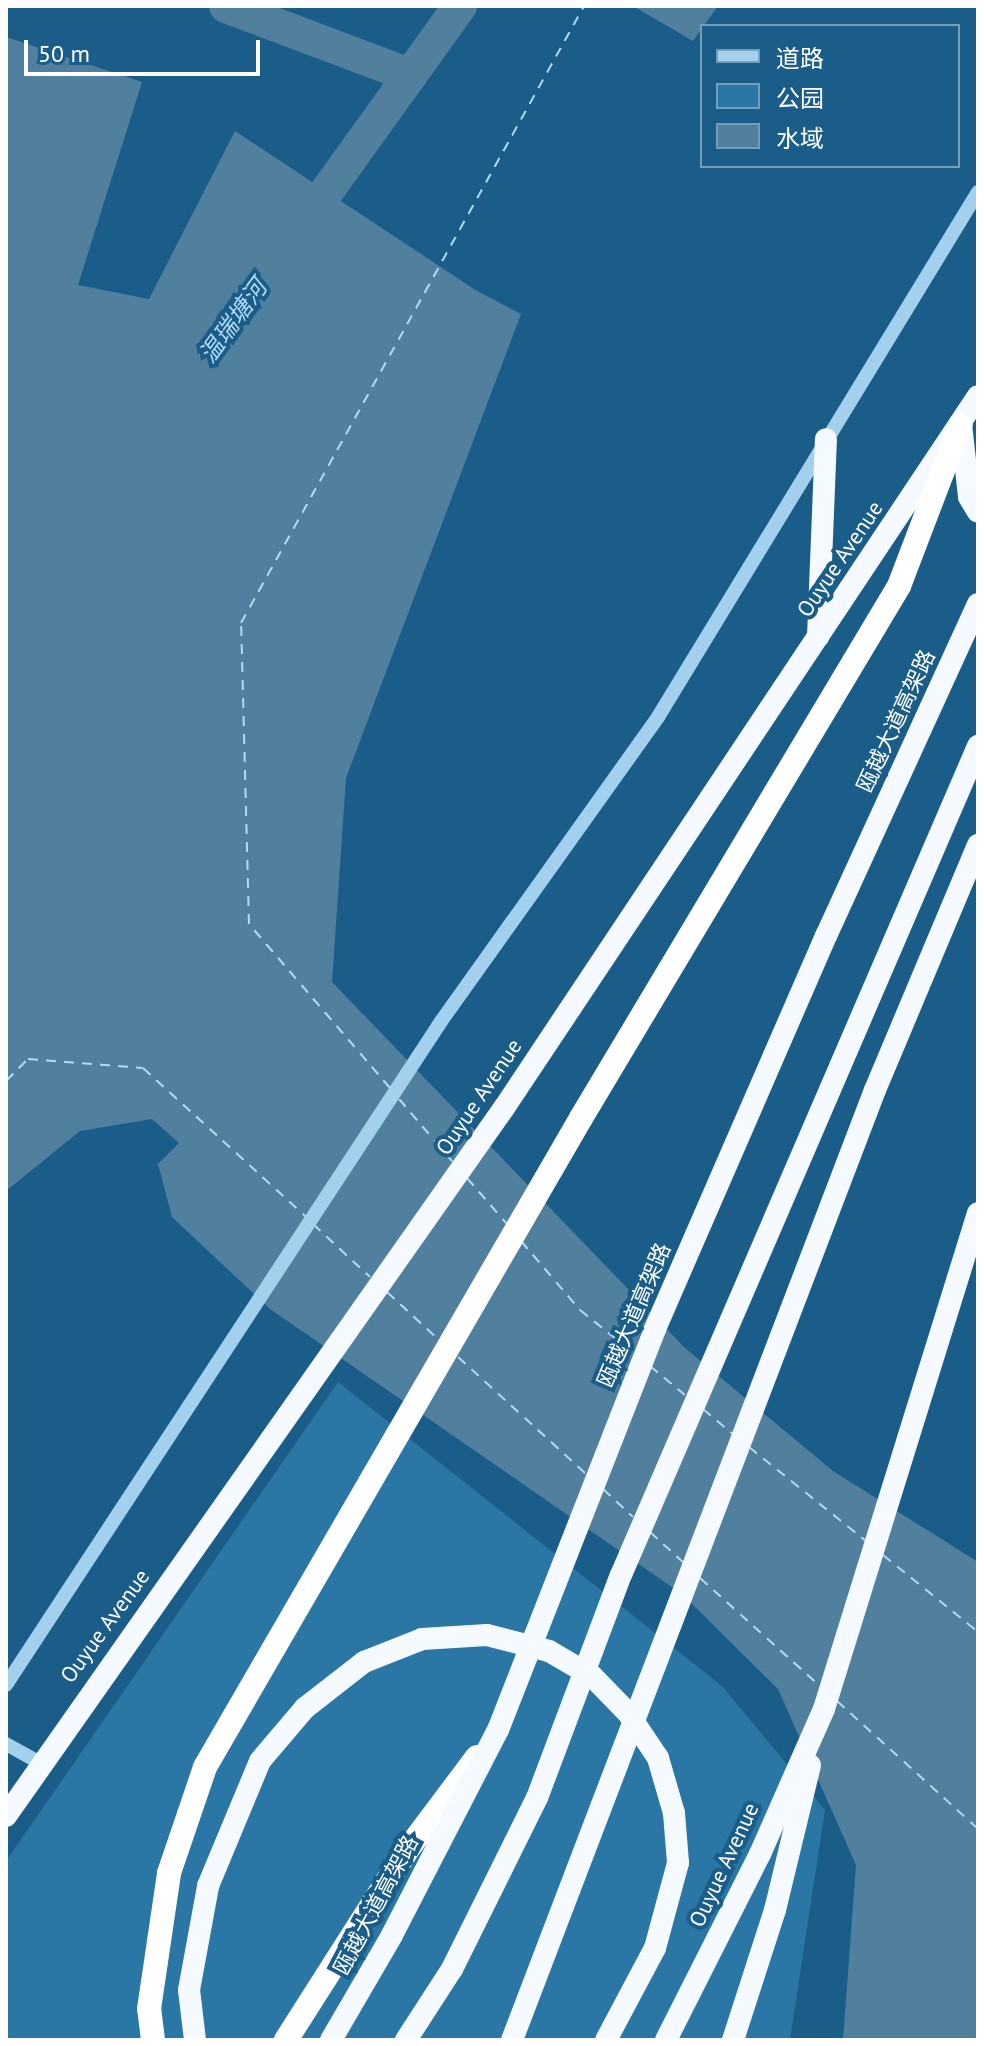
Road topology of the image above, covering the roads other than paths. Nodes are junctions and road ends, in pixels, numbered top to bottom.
1 (978, 192) edge
2 (978, 396) edge
3 (961, 424) junction
4 (826, 439) junction
5 (978, 512) edge
6 (978, 604) edge
7 (818, 639) junction
8 (978, 746) edge
9 (978, 845) edge
10 (978, 1213) edge
11 (6, 1685) edge
12 (824, 1709) junction
13 (498, 1730) junction
14 (6, 1744) edge
15 (40, 1763) junction
16 (6, 1816) edge
17 (153, 2040) edge
18 (195, 2040) edge
19 (286, 2040) edge
20 (331, 2040) edge
21 (406, 2040) edge
22 (512, 2040) edge
23 (606, 2040) edge
24 (666, 2040) edge
25 (733, 2040) edge

1 - 4 street
2 - 3 highway, Ouyue Avenue
3 - 5 highway
3 - 7 highway, Ouyue Avenue
3 - 17 highway
4 - 7 highway
4 - 11 street
6 - 13 highway, 瓯越大道高架路, bridge
7 - 15 highway, Ouyue Avenue
8 - 21 highway, bridge
9 - 22 highway, bridge
10 - 12 highway, Ouyue Avenue
12 - 24 highway, Ouyue Avenue
12 - 25 highway, Ouyue Avenue
13 - 19 highway, bridge
13 - 20 highway, 瓯越大道高架路, bridge
14 - 15 street
15 - 16 highway, Ouyue Avenue
18 - 23 highway

